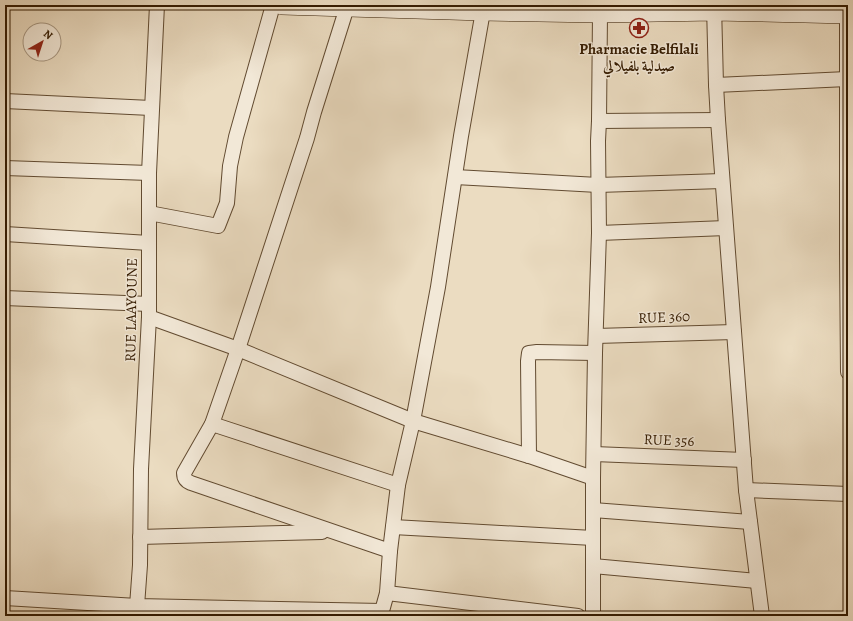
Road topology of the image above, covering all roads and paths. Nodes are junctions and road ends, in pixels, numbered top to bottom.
1 (157, 5) edge
2 (274, 5) edge
3 (282, 5) edge
4 (347, 7) junction
5 (714, 8) edge
6 (483, 12) junction
7 (600, 13) junction
8 (848, 14) edge
9 (848, 73) edge
10 (716, 85) junction
11 (5, 101) edge
12 (151, 108) junction
13 (718, 120) junction
14 (599, 121) junction
15 (848, 154) edge
16 (5, 168) edge
17 (149, 173) junction
18 (455, 177) junction
19 (722, 181) junction
20 (598, 185) junction
21 (847, 203) edge
22 (149, 213) junction
23 (726, 228) junction
24 (599, 233) junction
25 (5, 234) edge
26 (149, 243) junction
27 (847, 253) edge
28 (5, 298) edge
29 (848, 302) edge
30 (149, 311) junction
31 (734, 332) junction
32 (596, 336) junction
33 (238, 350) junction
34 (595, 353) junction
35 (848, 372) edge
36 (413, 420) junction
37 (212, 424) junction
38 (594, 454) junction
39 (529, 456) junction
40 (744, 460) junction
41 (593, 478) junction
42 (398, 485) junction
43 (746, 490) junction
44 (848, 494) edge
45 (593, 510) junction
46 (750, 522) junction
47 (393, 527) junction
48 (332, 531) junction
49 (140, 537) junction
50 (593, 538) junction
51 (390, 551) junction
52 (593, 566) junction
53 (757, 581) junction
54 (387, 594) junction
55 (5, 598) edge
56 (136, 611) edge
57 (382, 613) edge
58 (578, 616) edge
59 (593, 616) edge
60 (762, 616) edge

1 - 12 street, RUE LAAYOUNE
2 - 22 street
3 - 4 main road
4 - 6 main road
4 - 33 street
5 - 7 main road
5 - 8 main road
5 - 10 street
6 - 7 main road
6 - 18 street
7 - 14 street
8 - 9 street
9 - 10 street
9 - 15 street
10 - 13 street
11 - 12 street
12 - 17 street, RUE LAAYOUNE
13 - 14 street
13 - 19 street
14 - 20 street
15 - 21 street
16 - 17 street
17 - 22 street, RUE LAAYOUNE
18 - 20 street
18 - 36 street
19 - 20 street
19 - 23 street
20 - 24 street
21 - 27 street
22 - 26 street, RUE LAAYOUNE
23 - 24 street
23 - 31 street
24 - 32 street
25 - 26 street
26 - 30 street, RUE LAAYOUNE
27 - 29 street
28 - 30 street
29 - 35 street
30 - 33 street
30 - 49 street, RUE LAAYOUNE
31 - 32 street, RUE 360
31 - 40 street
32 - 34 street
33 - 36 street
33 - 37 street
34 - 38 street
34 - 39 street
36 - 39 street
36 - 42 street
37 - 42 street
37 - 48 street
38 - 40 street, RUE 356
38 - 41 street
39 - 41 street
40 - 43 street
41 - 45 street
42 - 47 street
43 - 44 street
43 - 46 street
45 - 46 street
45 - 50 street
46 - 53 street
47 - 50 street
47 - 51 street
48 - 49 street
48 - 51 street
49 - 56 street, RUE LAAYOUNE
50 - 52 street
51 - 54 street
52 - 53 street
52 - 59 street
53 - 60 street
54 - 57 street
54 - 58 street
55 - 56 street
56 - 57 street

